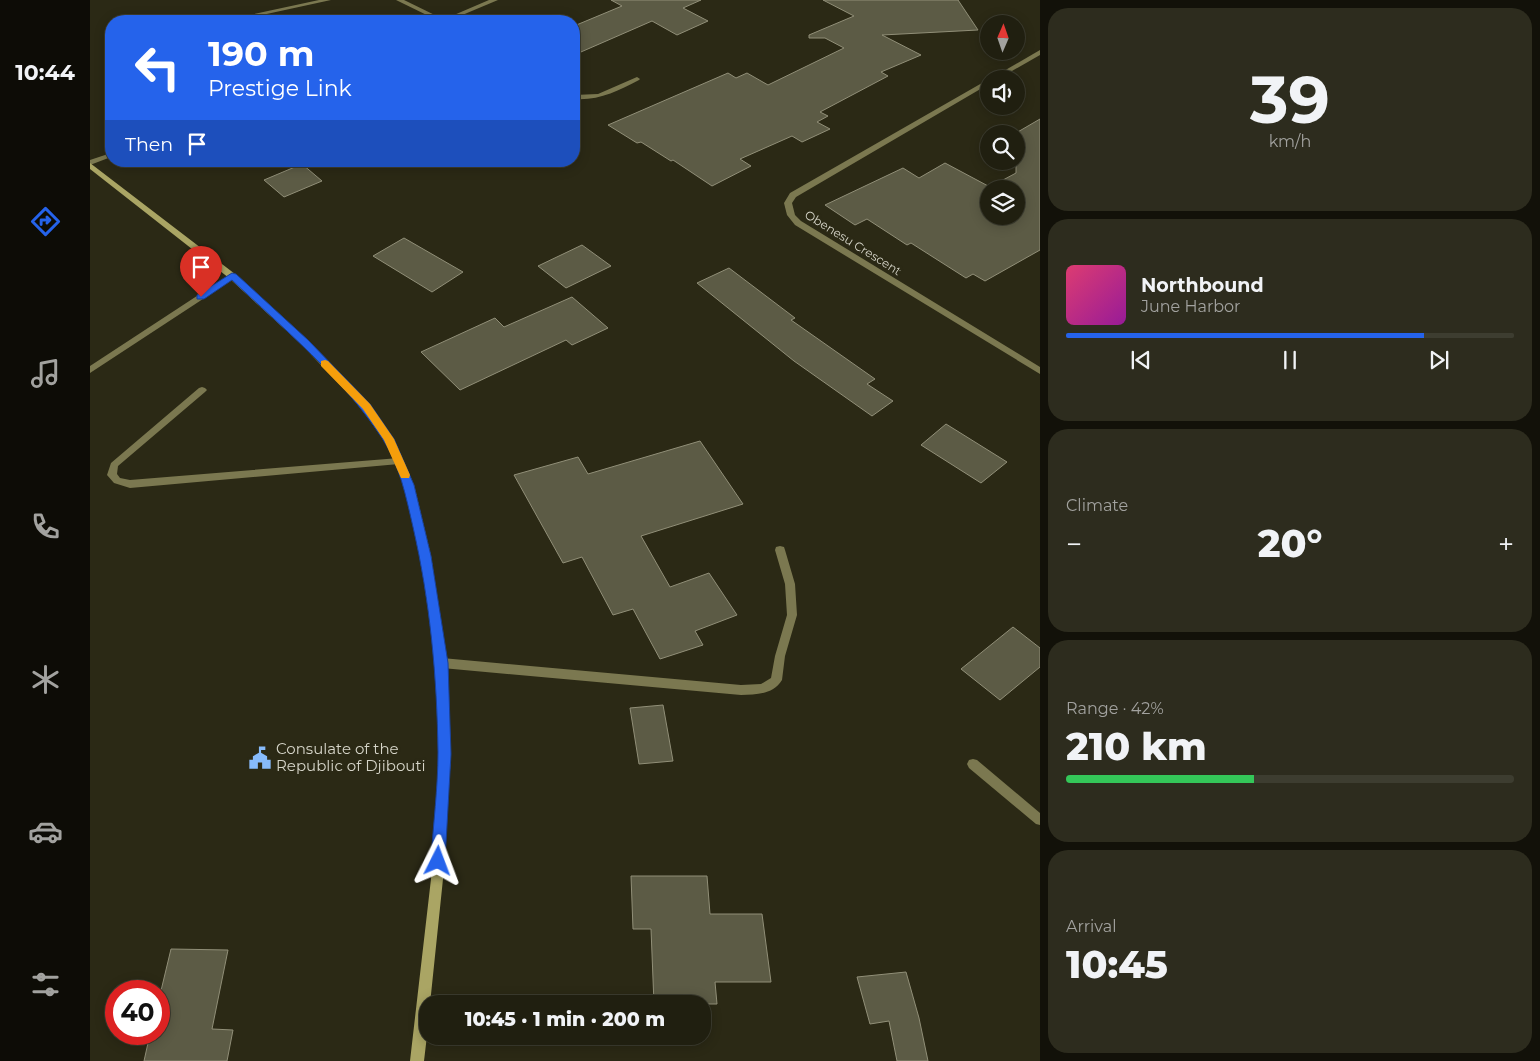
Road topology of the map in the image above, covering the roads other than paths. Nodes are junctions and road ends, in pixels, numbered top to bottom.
1 (328, 0) edge
2 (398, 0) edge
3 (495, 0) edge
4 (254, 15) edge
5 (430, 15) edge
6 (458, 15) edge
7 (1040, 52) edge
8 (1009, 70) edge
9 (637, 79) dead end
10 (980, 86) edge
11 (580, 98) edge
12 (105, 158) edge
13 (90, 164) edge
14 (232, 276) junction
15 (90, 370) edge
16 (1040, 371) edge
17 (202, 390) dead end
18 (399, 461) junction
19 (780, 550) dead end
20 (442, 663) junction
21 (973, 764) dead end
22 (1040, 820) edge
23 (417, 1061) edge

1 - 4 street
2 - 5 street
3 - 6 street
7 - 8 street
9 - 11 street
10 - 16 street, Obenesu Crescent
12 - 13 street
13 - 14 street
14 - 15 street
14 - 18 street
17 - 18 street
18 - 20 street
19 - 20 street
20 - 23 street
21 - 22 street

